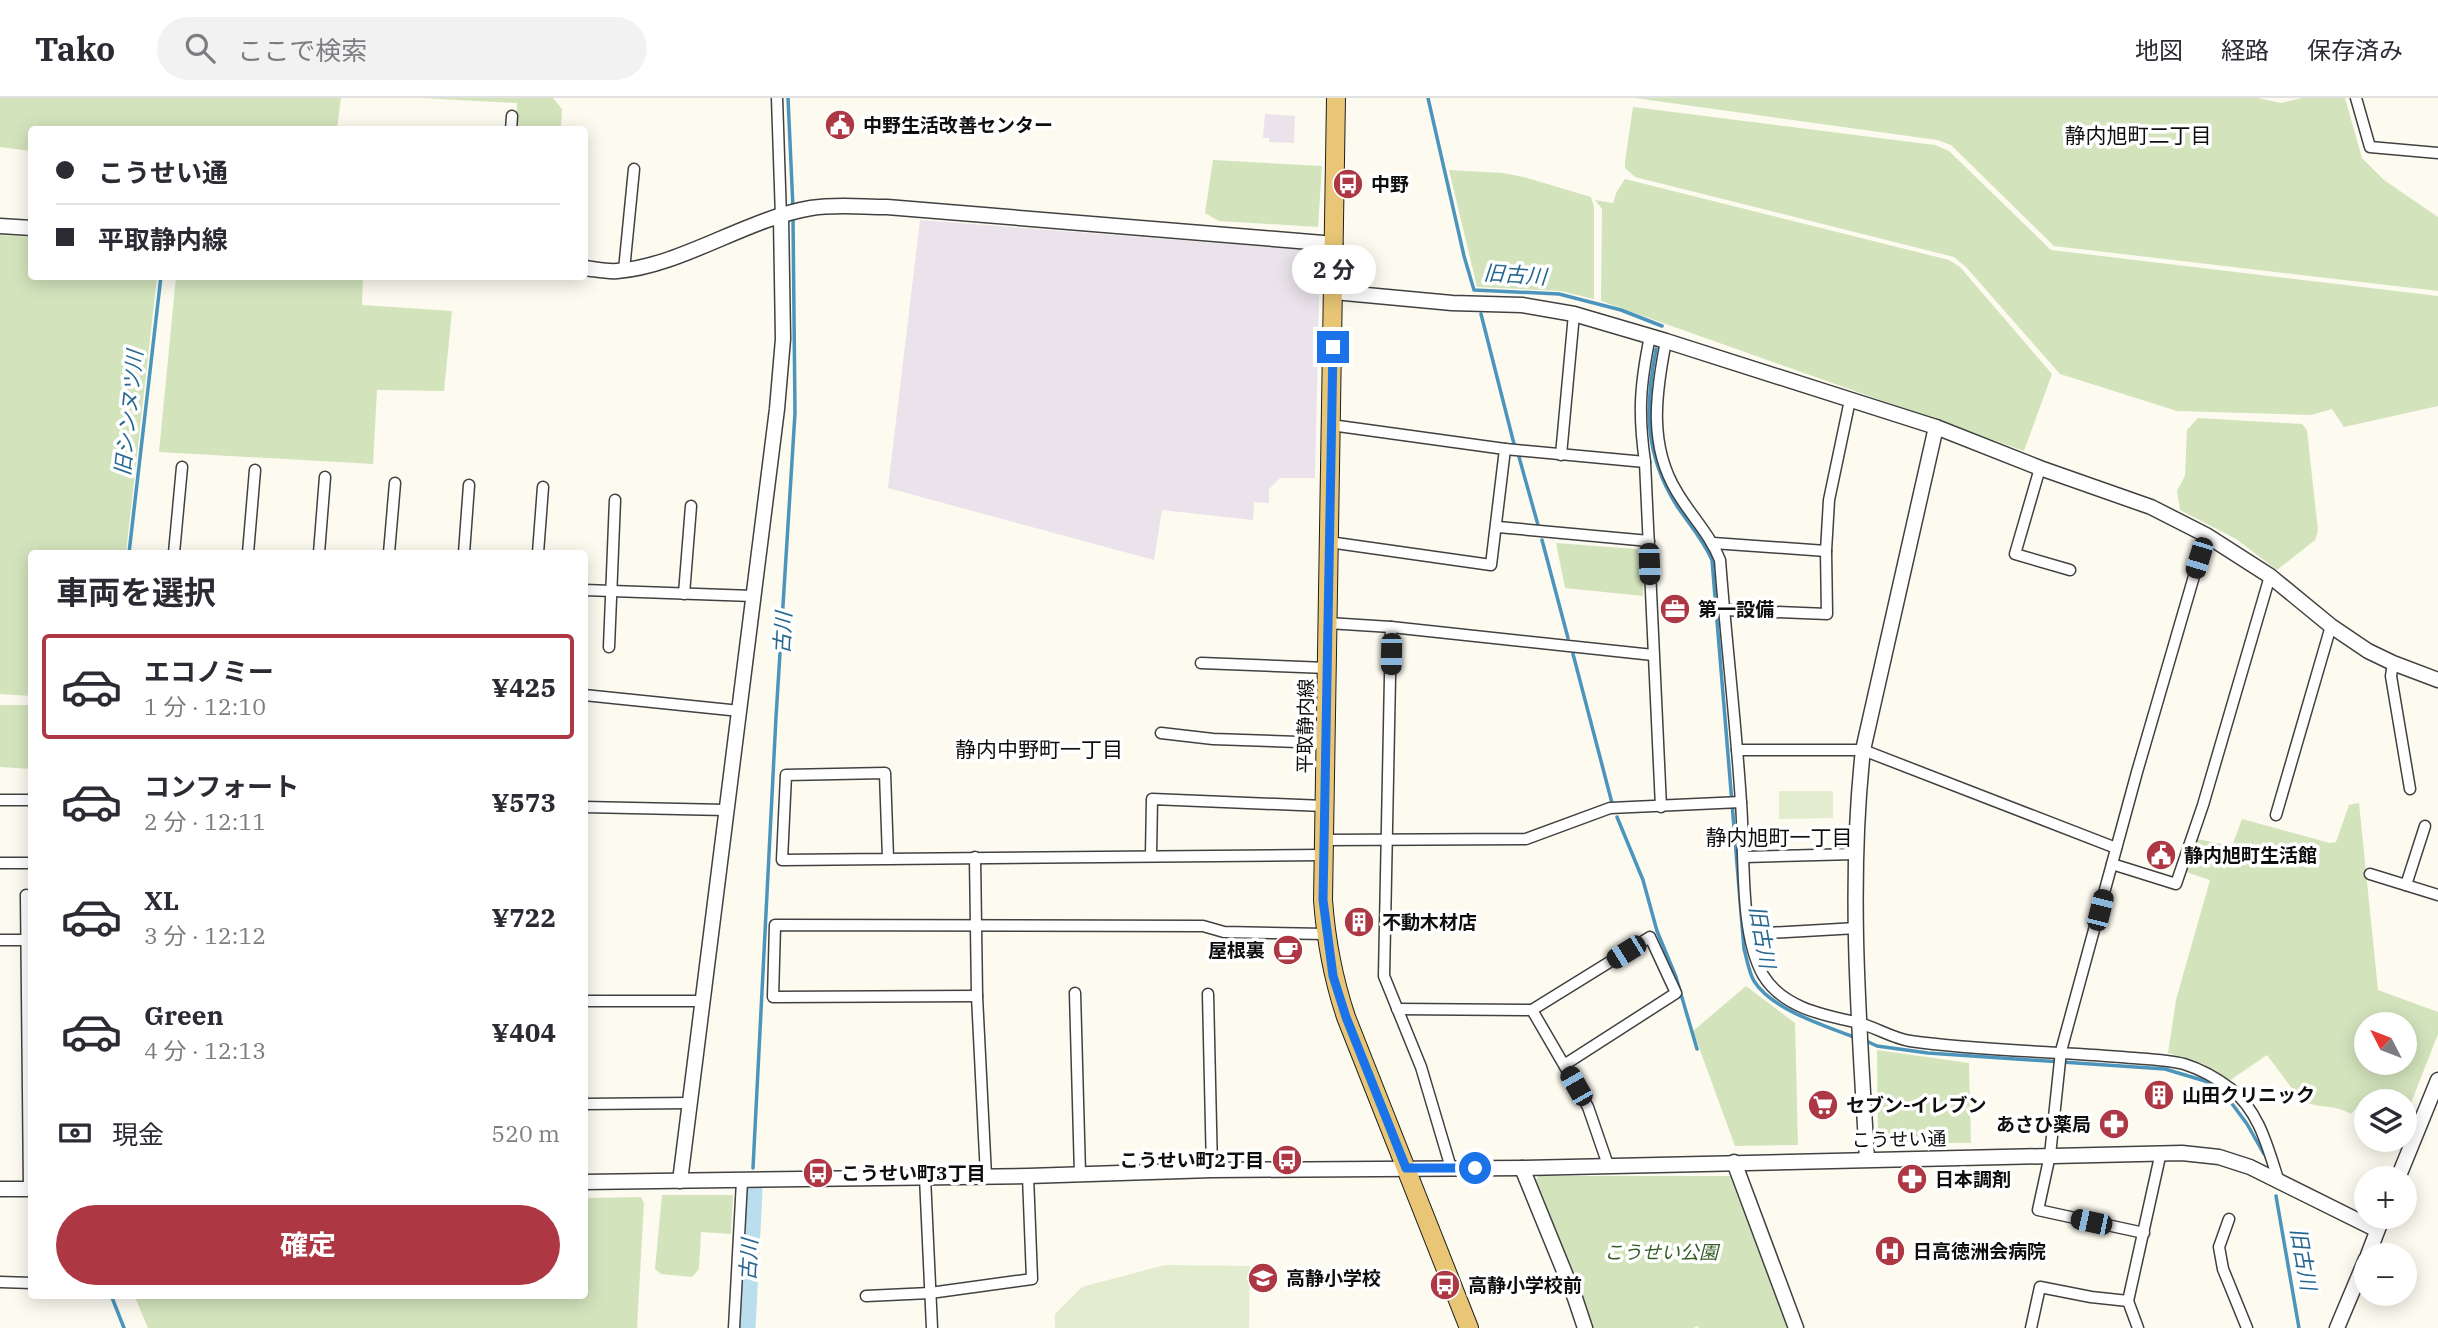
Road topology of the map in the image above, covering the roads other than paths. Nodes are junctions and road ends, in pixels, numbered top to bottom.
1 (778, 98) edge
2 (1336, 98) edge
3 (2356, 98) edge
4 (512, 116) dead end
5 (511, 126) edge
6 (2438, 153) edge
7 (634, 169) dead end
8 (781, 217) junction
9 (0, 226) edge
10 (28, 228) edge
11 (1335, 244) junction
12 (588, 268) edge
13 (624, 270) junction
14 (1334, 292) junction
15 (1574, 314) junction
16 (1650, 336) junction
17 (1666, 341) junction
18 (1850, 400) junction
19 (1331, 425) junction
20 (1936, 427) junction
21 (1505, 449) junction
22 (1561, 455) junction
23 (1645, 463) junction
24 (182, 467) dead end
25 (2040, 468) junction
26 (255, 470) dead end
27 (326, 477) dead end
28 (395, 483) dead end
29 (469, 485) dead end
30 (543, 487) dead end
31 (615, 500) dead end
32 (691, 506) dead end
33 (1498, 527) junction
34 (2206, 535) junction
35 (1648, 541) junction
36 (1329, 542) junction
37 (1713, 543) junction
38 (174, 550) edge
39 (248, 550) edge
40 (319, 550) edge
41 (390, 550) edge
42 (464, 550) edge
43 (537, 550) edge
44 (1826, 551) junction
45 (2070, 570) dead end
46 (2270, 576) junction
47 (588, 590) edge
48 (611, 592) junction
49 (684, 594) junction
50 (754, 596) junction
51 (1724, 610) junction
52 (1328, 623) junction
53 (2331, 626) junction
54 (1391, 627) junction
55 (609, 647) dead end
56 (1653, 656) junction
57 (1201, 663) dead end
58 (2393, 663) junction
59 (1327, 668) junction
60 (2438, 680) edge
61 (588, 695) edge
62 (740, 711) junction
63 (1161, 733) dead end
64 (1326, 743) junction
65 (1737, 750) junction
66 (1863, 750) junction
67 (2410, 789) dead end
68 (0, 800) edge
69 (28, 800) edge
70 (1735, 803) junction
71 (1324, 806) junction
72 (588, 807) edge
73 (1661, 807) junction
74 (726, 810) junction
75 (2276, 815) dead end
76 (2425, 826) dead end
77 (1387, 838) junction
78 (1323, 847) junction
79 (2116, 848) junction
80 (1855, 854) junction
81 (1151, 855) junction
82 (975, 857) junction
83 (1745, 857) junction
84 (888, 858) junction
85 (0, 863) edge
86 (28, 863) edge
87 (2112, 864) junction
88 (2370, 874) dead end
89 (2406, 885) junction
90 (26, 895) dead end
91 (2438, 895) edge
92 (976, 926) junction
93 (1857, 928) junction
94 (1750, 933) junction
95 (1325, 934) junction
96 (0, 940) edge
97 (26, 940) junction
98 (1075, 993) dead end
99 (1208, 994) dead end
100 (977, 996) junction
101 (588, 1001) edge
102 (704, 1001) junction
103 (1397, 1009) junction
104 (1532, 1010) junction
105 (1859, 1033) junction
106 (2060, 1058) junction
107 (28, 1064) edge
108 (1564, 1065) junction
109 (2438, 1080) edge
110 (588, 1104) edge
111 (691, 1104) junction
112 (2161, 1152) junction
113 (2050, 1155) junction
114 (1867, 1159) junction
115 (1734, 1162) junction
116 (1608, 1165) junction
117 (2403, 1166) edge
118 (1406, 1168) junction
119 (1451, 1168) junction
120 (1522, 1168) junction
121 (1212, 1170) junction
122 (1080, 1174) junction
123 (1028, 1175) junction
124 (986, 1176) junction
125 (925, 1177) junction
126 (680, 1181) junction
127 (742, 1181) junction
128 (588, 1182) edge
129 (2279, 1182) junction
130 (0, 1189) edge
131 (28, 1189) edge
132 (2354, 1212) edge
133 (2229, 1219) dead end
134 (2144, 1233) junction
135 (0, 1282) edge
136 (28, 1283) edge
137 (2354, 1288) edge
138 (930, 1293) junction
139 (866, 1296) dead end
140 (2128, 1301) junction
141 (734, 1328) edge
142 (932, 1328) edge
143 (1469, 1328) edge
144 (1585, 1328) edge
145 (1796, 1328) edge
146 (2031, 1328) edge
147 (2138, 1328) edge
148 (2247, 1328) edge
149 (2337, 1328) edge

1 - 8 street
2 - 11 main road, 平取静内線
3 - 6 street
4 - 5 street
7 - 13 street
8 - 11 street
8 - 13 street
8 - 50 street
9 - 10 street
11 - 14 main road, 平取静内線
12 - 13 street
14 - 15 street
14 - 19 main road, 平取静内線
15 - 16 street
15 - 22 street
16 - 17 street
16 - 23 street
17 - 18 street
17 - 37 street
18 - 20 street
18 - 44 street
19 - 21 street
19 - 36 main road, 平取静内線
20 - 25 street
20 - 66 street
21 - 22 street
21 - 33 street
22 - 23 street
23 - 35 street
24 - 38 street
25 - 34 street
25 - 45 street
26 - 39 street
27 - 40 street
28 - 41 street
29 - 42 street
30 - 43 street
31 - 48 street
32 - 49 street
33 - 35 street
33 - 36 street
34 - 46 street
34 - 79 street
35 - 56 street
36 - 52 main road, 平取静内線
37 - 44 street
37 - 51 street
44 - 51 street
46 - 53 street
46 - 87 street
47 - 48 street
48 - 49 street
48 - 55 street
49 - 50 street
50 - 62 street
51 - 65 street
52 - 54 street
52 - 59 main road, 平取静内線
53 - 58 street
53 - 75 street
54 - 56 street
54 - 77 street
56 - 73 street
57 - 59 street
58 - 60 street
58 - 67 street
59 - 64 main road, 平取静内線
61 - 62 street
62 - 74 street
63 - 64 street
64 - 71 main road, 平取静内線
65 - 66 street
65 - 70 street
66 - 79 street
66 - 80 street
68 - 69 street
70 - 73 street
70 - 83 street
71 - 78 main road, 平取静内線
71 - 81 street
72 - 74 street
73 - 77 street
74 - 102 street
76 - 89 street
77 - 78 street
77 - 103 street
78 - 81 street
78 - 95 main road, 平取静内線
79 - 87 street
80 - 83 street
80 - 93 street
81 - 82 street
82 - 84 street
82 - 92 street
83 - 94 street
84 - 84 street
85 - 86 street
87 - 106 street
88 - 89 street
89 - 91 street
90 - 97 street
92 - 95 street
92 - 100 street
92 - 100 street
93 - 94 street
93 - 105 street
94 - 105 street
95 - 118 main road, 平取静内線
96 - 97 street
97 - 107 street
98 - 122 street
99 - 121 street
100 - 124 street
101 - 102 street
102 - 111 street
103 - 104 street
103 - 119 street
104 - 108 street
104 - 108 street
105 - 106 street
105 - 114 street
106 - 113 street
106 - 129 street
108 - 116 street
109 - 117 street
110 - 111 street
111 - 126 street
112 - 113 street, こうせい通
112 - 129 street, こうせい通
112 - 134 street
113 - 114 street, こうせい通
113 - 134 street
114 - 115 street, こうせい通
115 - 116 street, こうせい通
115 - 145 street
116 - 120 street, こうせい通
118 - 119 street, こうせい通
118 - 121 street, こうせい通
118 - 143 main road, 平取静内線
119 - 120 street, こうせい通
120 - 144 street
121 - 122 street, こうせい通
122 - 123 street, こうせい通
123 - 124 street, こうせい通
123 - 138 street
124 - 125 street, こうせい通
125 - 127 street, こうせい通
125 - 138 street
126 - 127 street, こうせい通
126 - 128 street, こうせい通
127 - 141 street
129 - 132 street, こうせい通
130 - 131 street
133 - 148 street
134 - 140 street
135 - 136 street
137 - 149 street
138 - 139 street
138 - 142 street
140 - 146 street
140 - 147 street

